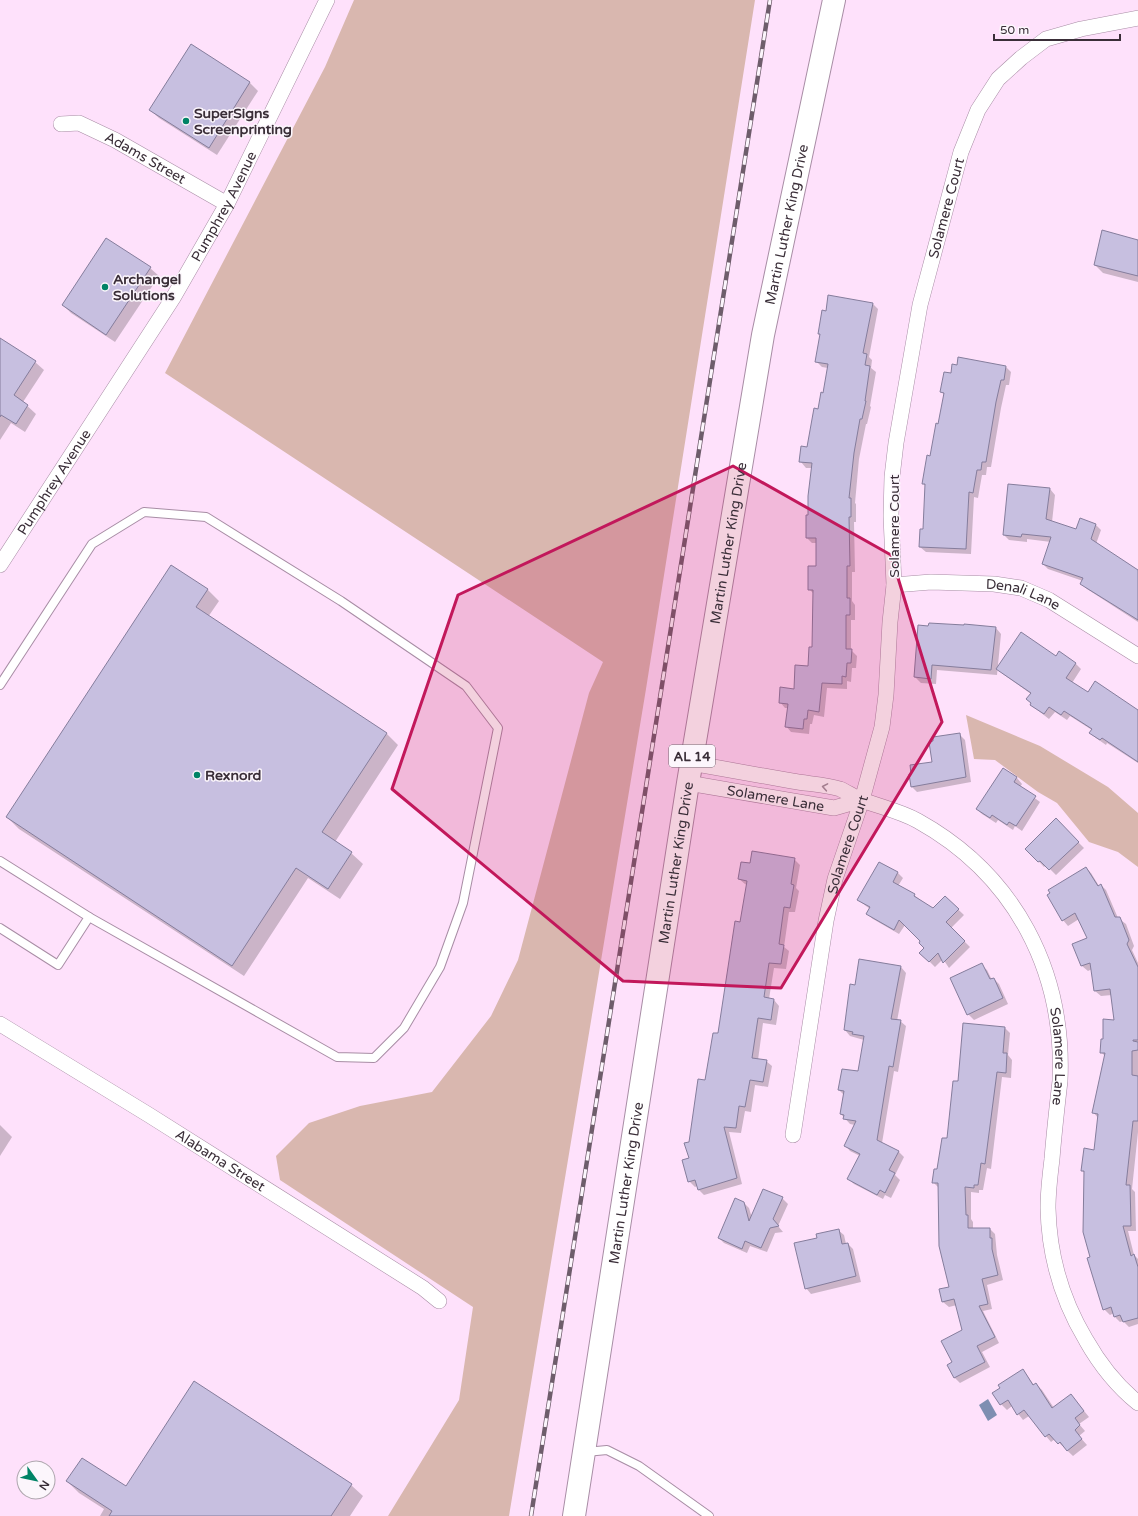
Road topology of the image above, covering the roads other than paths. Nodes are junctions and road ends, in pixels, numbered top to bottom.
1 (327, 0) edge
2 (834, 0) edge
3 (1138, 18) edge
4 (61, 124) dead end
5 (227, 204) junction
6 (0, 565) edge
7 (894, 585) junction
8 (1138, 656) edge
9 (0, 685) edge
10 (690, 773) junction
11 (862, 800) junction
12 (0, 861) edge
13 (90, 917) junction
14 (0, 928) edge
15 (0, 1024) edge
16 (793, 1135) dead end
17 (439, 1301) dead end
18 (1138, 1403) edge
19 (583, 1453) junction
20 (574, 1516) edge
21 (708, 1516) edge

1 - 5 street, Pumphrey Avenue
2 - 10 main road, Martin Luther King Drive / AL 14
3 - 7 street, Solamere Court
4 - 5 street, Adams Street
5 - 6 street, Pumphrey Avenue
7 - 8 street, Denali Lane
7 - 11 street, Solamere Court
9 - 13 lane
11 -> 10 street, Solamere Lane
10 - 11 street, Solamere Lane
10 - 19 main road, Martin Luther King Drive / AL 14
11 - 16 street, Solamere Court
11 - 18 street, Solamere Lane
12 - 13 lane
13 - 14 lane
15 - 17 street, Alabama Street
19 - 20 main road, Martin Luther King Drive / AL 14
19 - 21 lane

